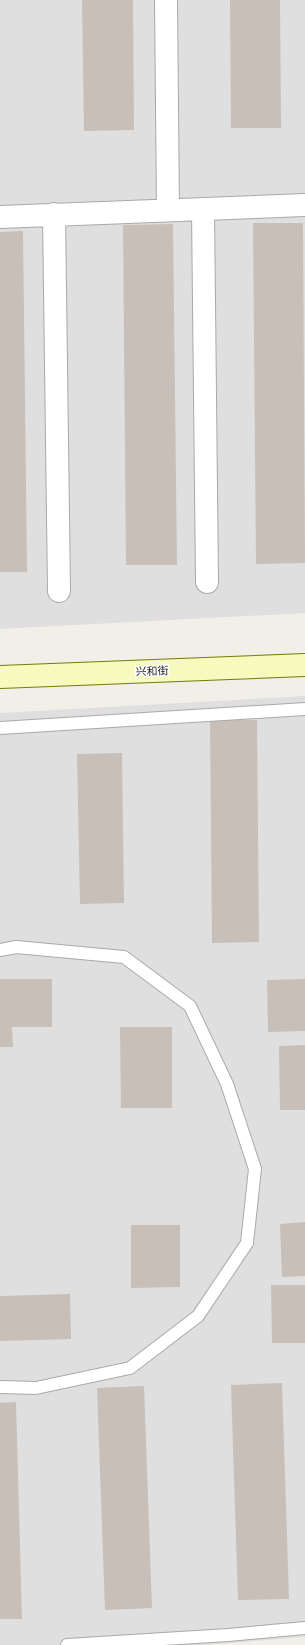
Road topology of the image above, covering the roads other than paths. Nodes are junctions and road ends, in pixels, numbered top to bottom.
1 (166, 0) edge
2 (305, 205) edge
3 (203, 209) junction
4 (168, 210) junction
5 (54, 214) junction
6 (0, 217) edge
7 (207, 582) dead end
8 (59, 591) dead end
9 (305, 665) edge
10 (0, 677) edge
11 (305, 709) edge
12 (0, 728) edge
13 (0, 950) edge
14 (0, 1387) edge
15 (305, 1628) edge
16 (67, 1645) edge

1 - 4 street
2 - 3 street
3 - 4 street
3 - 7 street
4 - 5 street
5 - 6 street
5 - 8 street
9 - 10 street, 兴和街
11 - 12 lane
13 - 14 lane
15 - 16 lane

